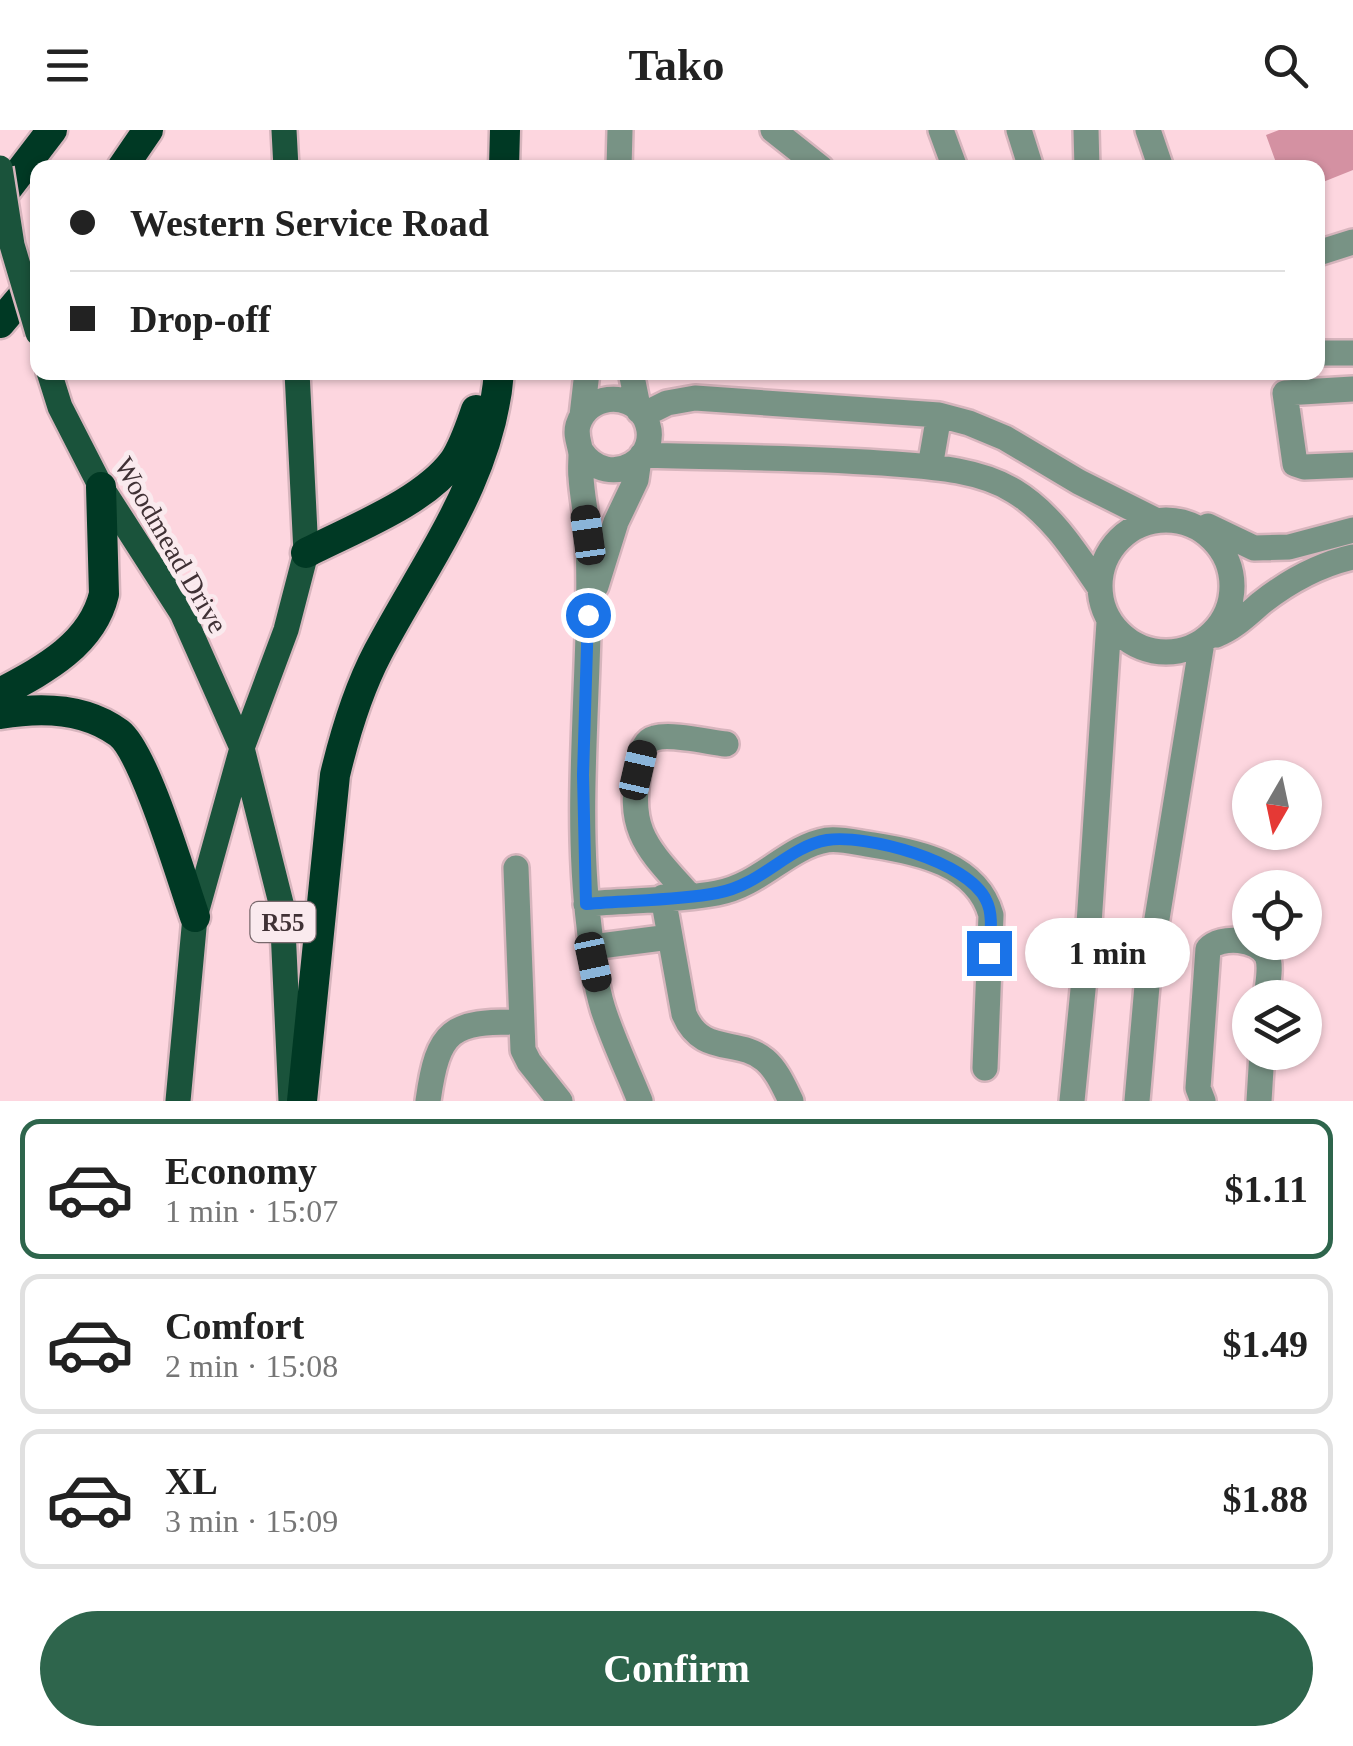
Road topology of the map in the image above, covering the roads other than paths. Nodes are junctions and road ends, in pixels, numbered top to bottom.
1 (52, 130) edge
2 (148, 130) edge
3 (284, 130) edge
4 (505, 130) edge
5 (607, 130) edge
6 (620, 130) edge
7 (773, 130) edge
8 (941, 130) edge
9 (1020, 130) edge
10 (1086, 130) edge
11 (1148, 130) edge
12 (127, 160) edge
13 (286, 160) edge
14 (504, 160) edge
15 (606, 160) edge
16 (619, 160) edge
17 (812, 160) edge
18 (951, 160) edge
19 (1029, 160) edge
20 (1088, 160) edge
21 (1158, 160) edge
22 (0, 168) edge
23 (0, 198) edge
24 (1353, 242) edge
25 (1325, 251) edge
26 (30, 287) edge
27 (30, 306) edge
28 (0, 323) edge
29 (1325, 353) edge
30 (1353, 354) edge
31 (52, 380) edge
32 (297, 380) edge
33 (482, 380) edge
34 (498, 380) edge
35 (586, 380) edge
36 (632, 380) edge
37 (1353, 389) edge
38 (641, 413) junction
39 (939, 415) junction
40 (582, 416) junction
41 (581, 451) junction
42 (641, 457) junction
43 (1353, 466) edge
44 (930, 467) junction
45 (101, 487) junction
46 (1155, 520) junction
47 (1193, 526) junction
48 (1353, 530) edge
49 (306, 553) junction
50 (1353, 557) edge
51 (1100, 588) junction
52 (588, 615) junction
53 (1110, 622) junction
54 (1206, 640) junction
55 (0, 693) edge
56 (0, 714) edge
57 (726, 744) dead end
58 (242, 748) junction
59 (516, 868) dead end
60 (676, 896) junction
61 (586, 904) junction
62 (195, 917) junction
63 (670, 937) junction
64 (592, 947) junction
65 (1268, 980) edge
66 (521, 1022) junction
67 (985, 1068) dead end
68 (1261, 1070) edge
69 (178, 1101) edge
70 (291, 1101) edge
71 (302, 1101) edge
72 (428, 1101) edge
73 (560, 1101) edge
74 (640, 1101) edge
75 (791, 1101) edge
76 (1072, 1101) edge
77 (1137, 1101) edge
78 (1203, 1101) edge
79 (1259, 1101) edge

1 - 23 highway
2 - 12 highway
3 - 13 main road
4 - 14 highway
5 - 15 street
6 - 16 street
7 - 17 street
8 - 18 street
9 - 19 street
10 - 20 street
11 - 21 street
22 - 27 main road, bridge
24 - 25 street
26 - 28 highway
29 - 30 street
31 - 45 main road, Woodmead Drive / R55
32 - 49 main road
33 - 49 highway
34 - 71 highway
35 - 40 street
36 - 38 street
37 - 43 street
38 - 39 street
38 - 40 street
38 - 42 street
39 - 44 street
39 - 46 street
40 - 41 street
41 - 42 street
41 - 52 street
42 - 44 street
42 - 52 street
44 - 51 street
45 - 55 highway
45 - 58 main road, Woodmead Drive / R55
46 - 47 street
46 - 51 street
47 - 48 street
47 - 54 street
49 - 58 main road
50 - 54 street
51 - 53 street
52 - 61 street
53 - 54 street
53 - 76 street
54 - 77 street
56 - 62 highway
57 - 60 street
58 - 62 main road
58 - 70 main road, Woodmead Drive / R55
59 - 66 street
60 - 61 street
60 - 63 street
60 - 67 street
61 - 64 street
62 - 69 main road
63 - 64 street
63 - 75 street
64 - 74 street
65 - 78 street
66 - 72 street
66 - 73 street
68 - 79 street

